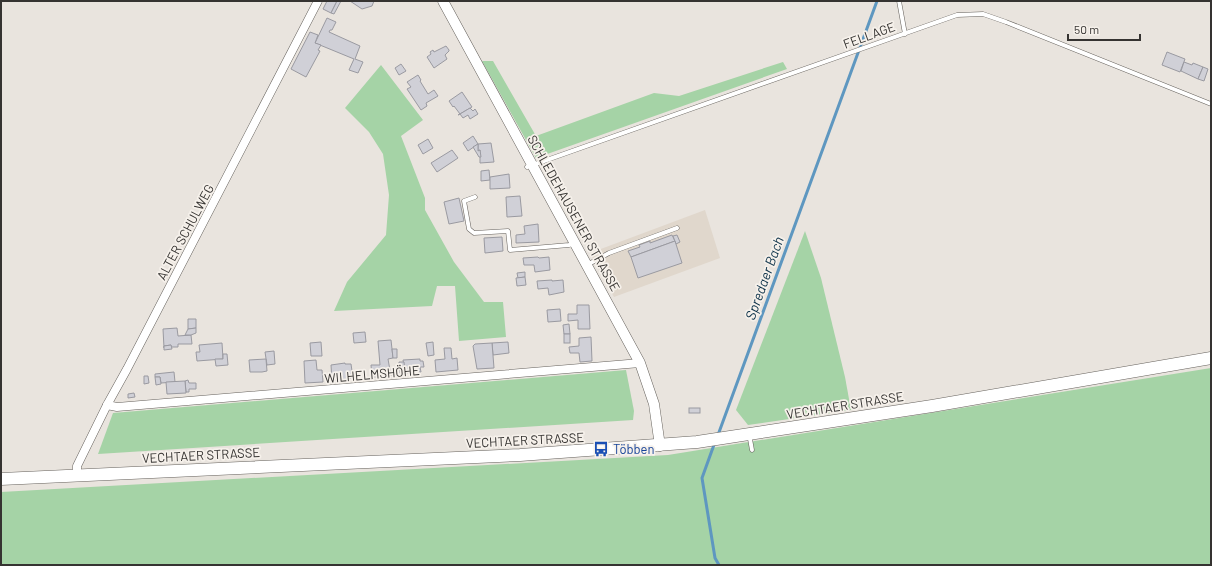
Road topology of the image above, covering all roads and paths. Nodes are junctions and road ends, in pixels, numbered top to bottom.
1 (318, 1) edge
2 (443, 1) edge
3 (900, 1) edge
4 (905, 34) junction
5 (1211, 104) edge
6 (530, 166) junction
7 (475, 197) dead end
8 (677, 228) dead end
9 (575, 243) junction
10 (587, 265) junction
11 (1211, 358) edge
12 (640, 363) junction
13 (107, 405) junction
14 (750, 440) dead end
15 (660, 446) junction
16 (752, 450) dead end
17 (77, 475) junction
18 (1, 479) edge

1 - 13 street, ALTER SCHULWEG
2 - 6 street, SCHLEDEHAUSENER STRASSE
3 - 4 lane
4 - 5 lane, FELLAGE
4 - 6 lane, FELLAGE
6 - 9 street, SCHLEDEHAUSENER STRASSE
7 - 9 lane
8 - 10 lane
9 - 10 street, SCHLEDEHAUSENER STRASSE
10 - 12 street, SCHLEDEHAUSENER STRASSE
11 - 15 main road, VECHTAER STRASSE
12 - 13 street, WILHELMSHÖHE
12 - 15 street, SCHLEDEHAUSENER STRASSE
13 - 17 street, ALTER SCHULWEG
14 - 16 lane
15 - 17 main road, VECHTAER STRASSE
17 - 18 main road, VECHTAER STRASSE

